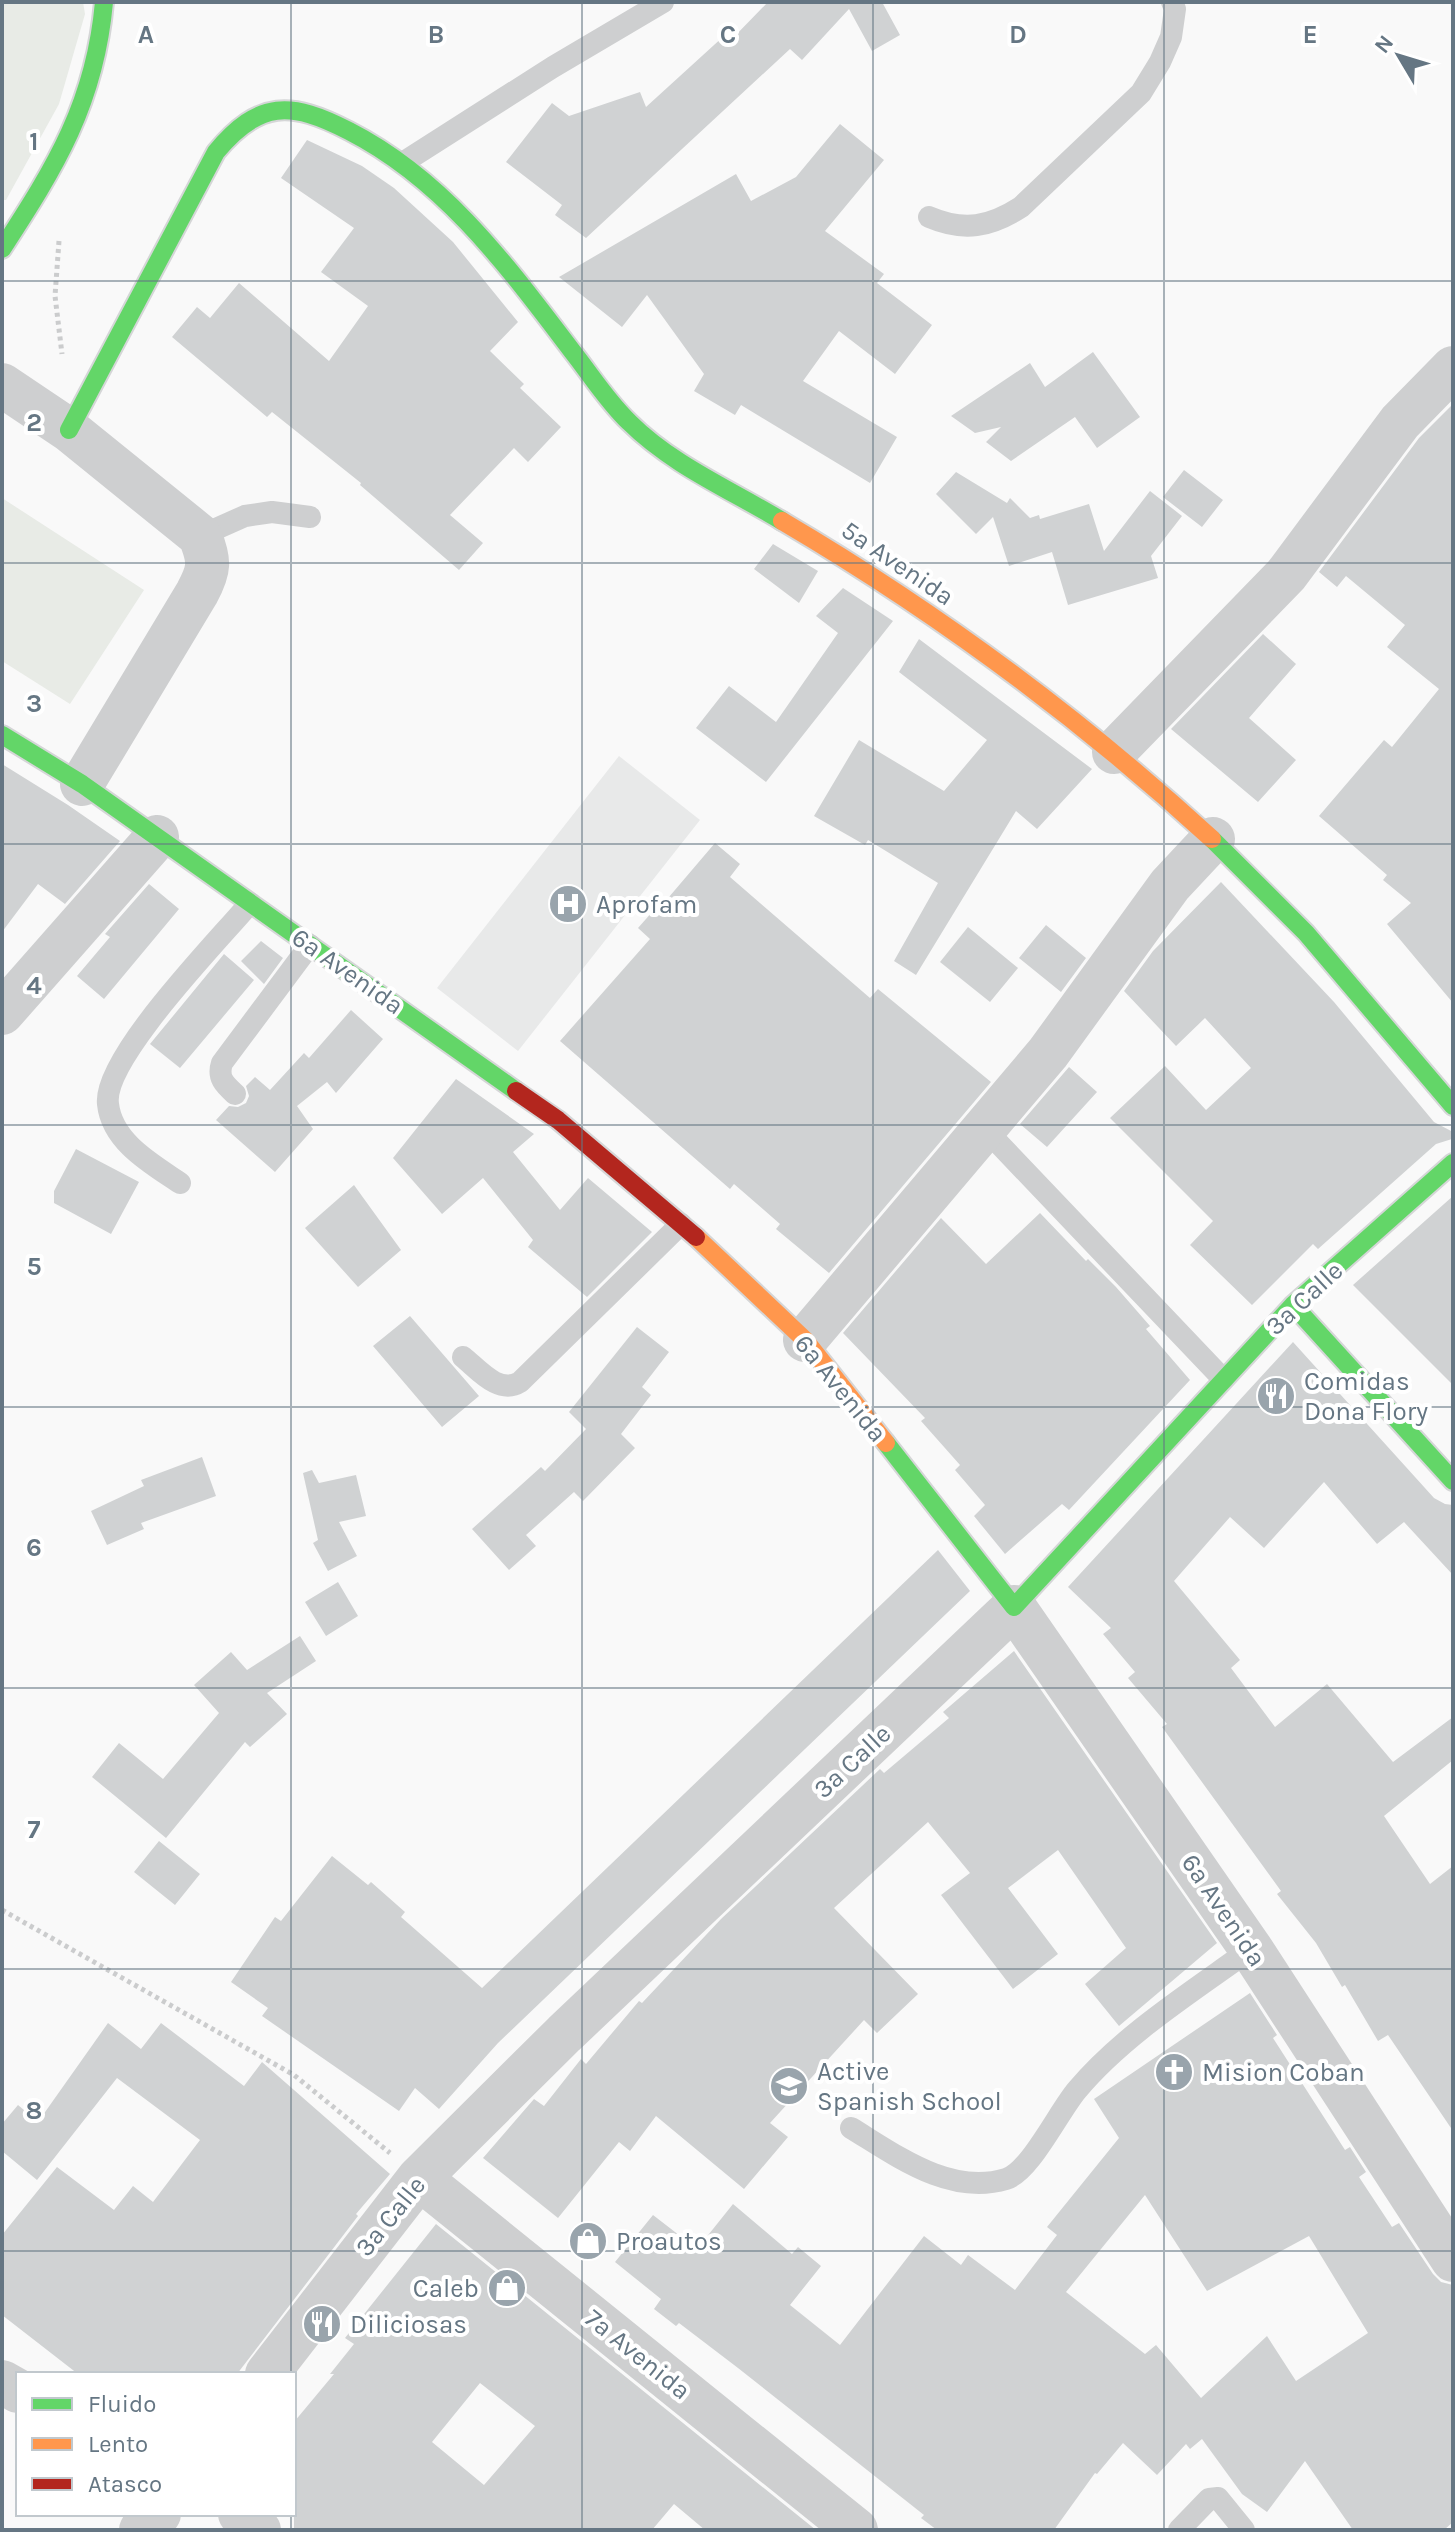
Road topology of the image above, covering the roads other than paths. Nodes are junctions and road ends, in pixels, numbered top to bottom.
1 (104, 2) edge
2 (663, 2) edge
3 (1172, 2) edge
4 (404, 162) junction
5 (929, 217) dead end
6 (4, 241) edge
7 (1453, 368) edge
8 (2, 385) edge
9 (75, 418) junction
10 (310, 517) dead end
11 (200, 536) junction
12 (2, 735) edge
13 (1114, 752) junction
14 (82, 784) junction
15 (157, 837) junction
16 (1213, 839) junction
17 (250, 903) junction
18 (310, 945) junction
19 (2, 1013) edge
20 (235, 1094) dead end
21 (1453, 1106) edge
22 (984, 1128) junction
23 (1453, 1163) edge
24 (180, 1183) dead end
25 (681, 1224) junction
26 (1293, 1305) junction
27 (805, 1340) junction
28 (463, 1357) dead end
29 (1223, 1379) junction
30 (1453, 1481) edge
31 (1014, 1607) junction
32 (1251, 1949) junction
33 (851, 2128) dead end
34 (405, 2166) junction
35 (1453, 2260) edge
36 (268, 2372) edge
37 (157, 2516) edge
38 (242, 2516) edge
39 (141, 2530) edge
40 (259, 2530) edge
41 (856, 2530) edge
42 (1179, 2530) edge
43 (1244, 2530) edge

1 - 6 street
2 - 4 lane
3 - 5 lane
4 - 9 street, 5a Avenida
4 - 13 street, 5a Avenida
7 - 13 street
8 - 9 street
9 - 11 street
10 - 11 lane
11 - 14 street
12 - 14 street, 6a Avenida
13 - 16 street, 5a Avenida
14 - 15 street, 6a Avenida
15 - 17 street, 6a Avenida
15 - 19 street
16 - 21 street, 5a Avenida
16 - 22 street
17 - 18 street, 6a Avenida
17 - 24 lane
18 - 20 lane
18 - 25 street, 6a Avenida
22 - 27 street
22 - 29 lane
23 - 26 street, 3a Calle
25 - 27 street, 6a Avenida
25 - 28 lane
26 - 29 street, 3a Calle
26 - 30 street
27 - 31 street, 6a Avenida
29 - 31 street, 3a Calle
31 - 32 street, 6a Avenida
31 - 34 street, 3a Calle
32 - 33 lane
32 - 35 street, 6a Avenida
34 - 36 street, 3a Calle
34 - 41 street, 7a Avenida
37 - 39 street
38 - 40 street
42 - 43 lane

